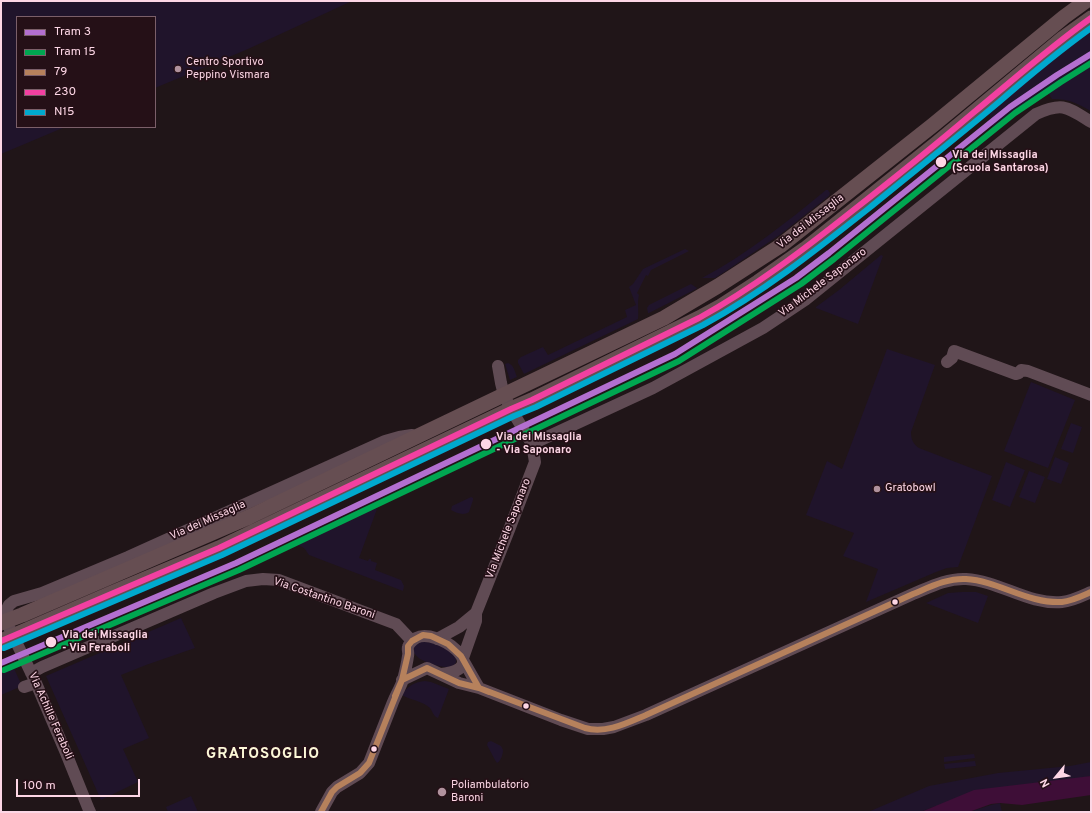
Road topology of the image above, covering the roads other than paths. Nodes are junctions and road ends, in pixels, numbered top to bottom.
1 (1086, 1) edge
2 (1091, 18) edge
3 (1091, 122) edge
4 (947, 362) dead end
5 (498, 366) dead end
6 (504, 395) junction
7 (1091, 395) edge
8 (511, 408) junction
9 (532, 444) junction
10 (120, 566) junction
11 (1091, 592) edge
12 (112, 593) junction
13 (476, 613) junction
14 (3, 622) edge
15 (7, 638) edge
16 (437, 639) junction
17 (412, 641) junction
18 (408, 654) junction
19 (463, 659) junction
20 (427, 668) junction
21 (441, 674) junction
22 (402, 680) junction
23 (30, 681) junction
24 (479, 688) junction
25 (90, 812) edge
26 (320, 812) edge

1 - 6 main road, Via dei Missaglia
2 - 8 main road, Via dei Missaglia
3 - 9 street, Via Michele Saponaro
4 - 7 street
5 - 6 street
6 - 8 street
6 - 10 main road, Via dei Missaglia
8 - 9 street, Via Michele Saponaro
8 - 12 main road, Via dei Missaglia
9 - 13 street, Via Michele Saponaro
10 - 12 street
10 - 14 main road, Via dei Missaglia
11 - 24 street
12 - 15 main road, Via dei Missaglia
13 - 16 street, Via Michele Saponaro
13 - 19 street, Via Michele Saponaro
14 - 15 street, Via Achille Feraboli
15 - 23 street, Via Achille Feraboli
16 - 17 street
16 - 19 street
17 - 18 street
17 - 23 street, Via Costantino Baroni
18 - 20 street
18 - 22 street
19 - 21 street
19 - 24 street
20 - 21 street
20 - 22 street
21 - 24 street
22 - 26 street
23 - 25 street, Via Achille Feraboli

